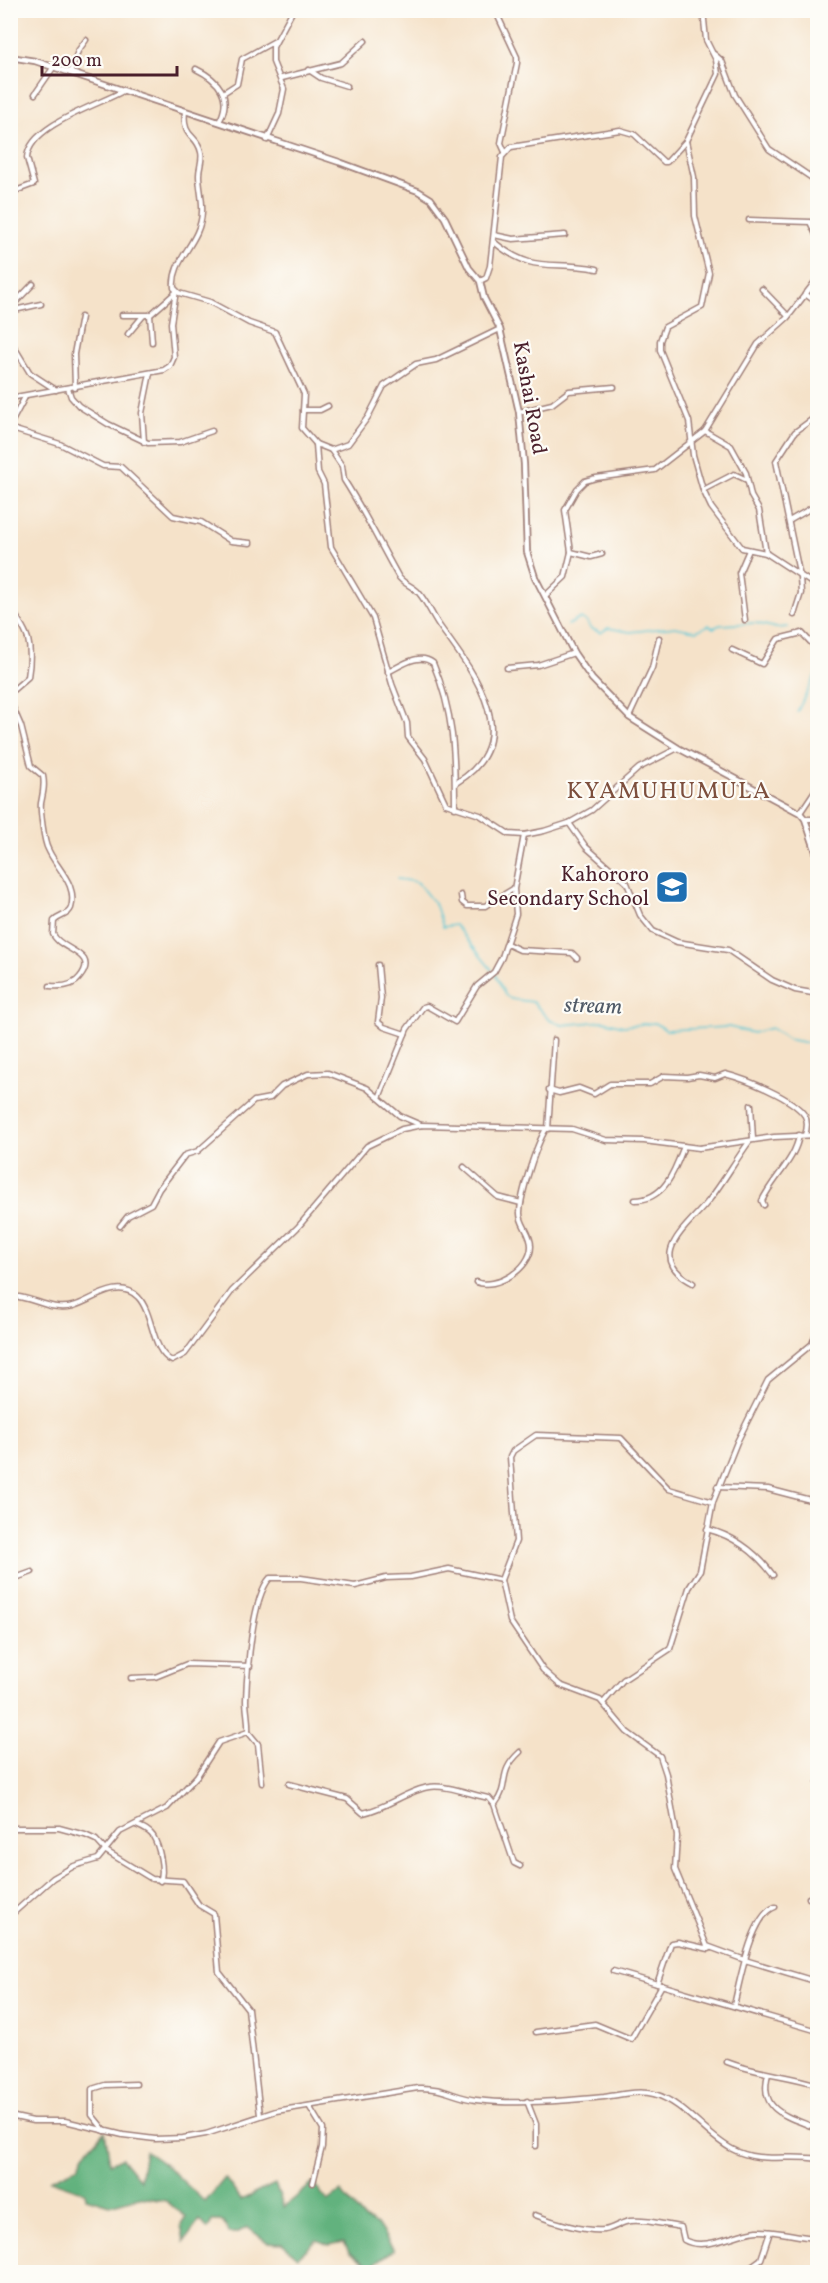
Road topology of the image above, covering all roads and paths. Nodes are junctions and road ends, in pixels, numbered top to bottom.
1 (293, 10) edge
2 (495, 10) edge
3 (703, 10) edge
4 (86, 40) dead end
5 (276, 41) junction
6 (366, 41) dead end
7 (713, 54) junction
8 (10, 57) edge
9 (52, 68) junction
10 (196, 69) dead end
11 (308, 70) junction
12 (70, 73) junction
13 (282, 78) junction
14 (347, 86) dead end
15 (123, 91) junction
16 (223, 93) junction
17 (35, 94) dead end
18 (186, 111) junction
19 (219, 123) junction
20 (267, 140) junction
21 (686, 141) junction
22 (505, 152) junction
23 (818, 182) edge
24 (10, 193) edge
25 (749, 220) dead end
26 (494, 235) junction
27 (565, 235) dead end
28 (818, 239) edge
29 (493, 242) junction
30 (597, 268) dead end
31 (818, 278) edge
32 (480, 281) junction
33 (33, 284) dead end
34 (762, 289) dead end
35 (175, 292) junction
36 (805, 294) junction
37 (818, 303) edge
38 (41, 304) dead end
39 (10, 310) edge
40 (122, 315) dead end
41 (150, 315) junction
42 (143, 316) junction
43 (788, 316) junction
44 (81, 317) dead end
45 (500, 329) junction
46 (128, 334) dead end
47 (10, 340) edge
48 (152, 342) dead end
49 (150, 374) junction
50 (614, 387) dead end
51 (68, 388) junction
52 (75, 388) junction
53 (56, 391) junction
54 (25, 397) junction
55 (10, 398) edge
56 (328, 406) dead end
57 (303, 410) junction
58 (519, 411) junction
59 (818, 415) edge
60 (11, 426) edge
61 (212, 431) dead end
62 (705, 431) junction
63 (10, 441) edge
64 (690, 441) junction
65 (144, 442) junction
66 (316, 444) junction
67 (331, 450) junction
68 (747, 480) junction
69 (703, 490) junction
70 (818, 504) edge
71 (789, 521) junction
72 (250, 543) dead end
73 (749, 550) junction
74 (571, 552) junction
75 (766, 553) junction
76 (602, 554) dead end
77 (800, 577) junction
78 (818, 587) edge
79 (545, 596) junction
80 (10, 600) edge
81 (794, 615) dead end
82 (745, 620) dead end
83 (659, 638) dead end
84 (732, 650) dead end
85 (818, 650) edge
86 (574, 653) junction
87 (507, 668) dead end
88 (388, 672) junction
89 (10, 695) edge
90 (10, 701) edge
91 (629, 717) junction
92 (678, 748) junction
93 (456, 783) junction
94 (818, 786) edge
95 (455, 808) junction
96 (800, 813) junction
97 (806, 819) junction
98 (818, 819) edge
99 (569, 823) junction
100 (524, 835) junction
101 (818, 858) edge
102 (514, 889) junction
103 (461, 895) dead end
104 (507, 944) junction
105 (577, 958) dead end
106 (378, 965) dead end
107 (50, 986) dead end
108 (818, 994) edge
109 (405, 1034) junction
110 (554, 1040) dead end
111 (549, 1090) junction
112 (379, 1098) junction
113 (751, 1105) dead end
114 (422, 1125) junction
115 (547, 1129) junction
116 (799, 1135) junction
117 (805, 1135) junction
118 (818, 1136) edge
119 (752, 1140) junction
120 (684, 1146) junction
121 (464, 1167) dead end
122 (635, 1200) dead end
123 (521, 1203) junction
124 (764, 1206) dead end
125 (120, 1226) dead end
126 (476, 1282) dead end
127 (693, 1283) dead end
128 (10, 1296) edge
129 (818, 1328) edge
130 (717, 1487) junction
131 (713, 1502) junction
132 (818, 1502) edge
133 (707, 1529) junction
134 (32, 1572) dead end
135 (773, 1575) dead end
136 (10, 1580) edge
137 (501, 1580) junction
138 (250, 1666) junction
139 (131, 1678) dead end
140 (603, 1702) junction
141 (248, 1732) junction
142 (520, 1752) dead end
143 (262, 1783) dead end
144 (818, 1783) edge
145 (289, 1784) dead end
146 (818, 1800) edge
147 (494, 1804) junction
148 (136, 1824) junction
149 (12, 1828) dead end
150 (106, 1851) junction
151 (520, 1866) dead end
152 (160, 1881) junction
153 (818, 1896) edge
154 (809, 1898) dead end
155 (775, 1907) dead end
156 (10, 1916) edge
157 (710, 1949) junction
158 (745, 1960) junction
159 (613, 1971) dead end
160 (818, 1982) edge
161 (659, 1985) junction
162 (734, 2005) junction
163 (818, 2031) edge
164 (537, 2032) dead end
165 (727, 2062) dead end
166 (768, 2074) junction
167 (136, 2084) dead end
168 (818, 2085) edge
169 (527, 2101) junction
170 (309, 2106) junction
171 (260, 2115) junction
172 (10, 2116) edge
173 (818, 2128) edge
174 (105, 2131) junction
175 (536, 2146) dead end
176 (818, 2159) edge
177 (313, 2183) dead end
178 (535, 2215) dead end
179 (770, 2232) junction
180 (818, 2238) edge
181 (743, 2272) edge

1 - 5 street
2 - 22 street
3 - 7 street
4 - 12 street
5 - 13 street
5 - 16 street
6 - 11 street
7 - 21 street
7 - 23 street
8 - 9 street, Kashai Road
9 - 12 street, Kashai Road
9 - 17 street
10 - 16 street
11 - 13 street
11 - 14 street
12 - 15 street, Kashai Road
13 - 20 street
15 - 18 street, Kashai Road
15 - 24 street
16 - 19 street
18 - 19 street, Kashai Road
18 - 35 street
19 - 20 street, Kashai Road
20 - 32 street, Kashai Road
21 - 22 street
21 - 64 street
22 - 26 street
25 - 28 street
26 - 27 street
26 - 29 street
29 - 30 street
29 - 32 street
31 - 36 street
32 - 45 street, Kashai Road
33 - 39 street
34 - 43 street
35 - 41 street
35 - 49 street
35 - 57 street
36 - 37 street
36 - 43 street
38 - 39 street
40 - 42 street
41 - 42 street
41 - 48 street
42 - 46 street
43 - 62 street
44 - 52 street
45 - 58 street, Kashai Road
45 - 67 street
47 - 53 street
49 - 52 street
49 - 65 street
50 - 58 street
51 - 52 street
51 - 53 street
51 - 65 street
53 - 54 street
54 - 55 street
54 - 60 street
56 - 57 street
57 - 66 street
58 - 79 street, Kashai Road
59 - 71 street
60 - 63 street
60 - 72 street
61 - 65 street
62 - 64 street
62 - 68 street
64 - 69 street
64 - 74 street
66 - 67 street
66 - 88 street
67 - 93 street
68 - 69 street
68 - 75 street
69 - 73 street
70 - 71 street
71 - 77 street
73 - 75 street
73 - 82 street
74 - 76 street
74 - 79 street
75 - 77 street
77 - 78 street
77 - 81 street
79 - 86 street, Kashai Road
80 - 89 street
83 - 91 street
84 - 85 street
86 - 87 street
86 - 91 street, Kashai Road
88 - 93 street
88 - 95 street
90 - 107 street
91 - 92 street, Kashai Road
92 - 96 street, Kashai Road
92 - 99 street
93 - 95 street
94 - 96 street
95 - 100 street
96 - 97 street, Kashai Road
97 - 98 street
97 - 101 street, Kashai Road
99 - 100 street
99 - 108 street
100 - 102 street
102 - 103 street
102 - 104 street
104 - 105 street
104 - 109 street
106 - 109 street
109 - 112 street
110 - 111 street
111 - 115 street
111 - 117 street
112 - 114 street
112 - 125 street
113 - 119 street
114 - 115 street
114 - 128 street
115 - 120 street
115 - 123 street
116 - 117 street
116 - 119 street
116 - 124 street
117 - 118 street
119 - 120 street
119 - 127 street
120 - 122 street
121 - 123 street
123 - 126 street
129 - 130 street
130 - 131 street
130 - 132 street
131 - 133 street
131 - 137 street
133 - 135 street
133 - 140 street
134 - 136 street
137 - 138 street
137 - 140 street
138 - 139 street
138 - 141 street
140 - 157 street
141 - 143 street
141 - 148 street
142 - 147 street
144 - 146 street
145 - 147 street
147 - 151 street
148 - 150 street
148 - 152 street
149 - 150 street
150 - 152 street
150 - 156 street
152 - 171 street
153 - 154 street
155 - 158 street
157 - 158 street
157 - 161 street
158 - 160 street
158 - 162 street
159 - 161 street
161 - 162 street
161 - 164 street
162 - 163 street
165 - 166 street
166 - 168 street
166 - 173 street
167 - 174 street
169 - 170 street
169 - 175 street
169 - 176 street
170 - 171 street
170 - 177 street
171 - 174 street
172 - 174 street
178 - 179 street
179 - 180 street
179 - 181 street

